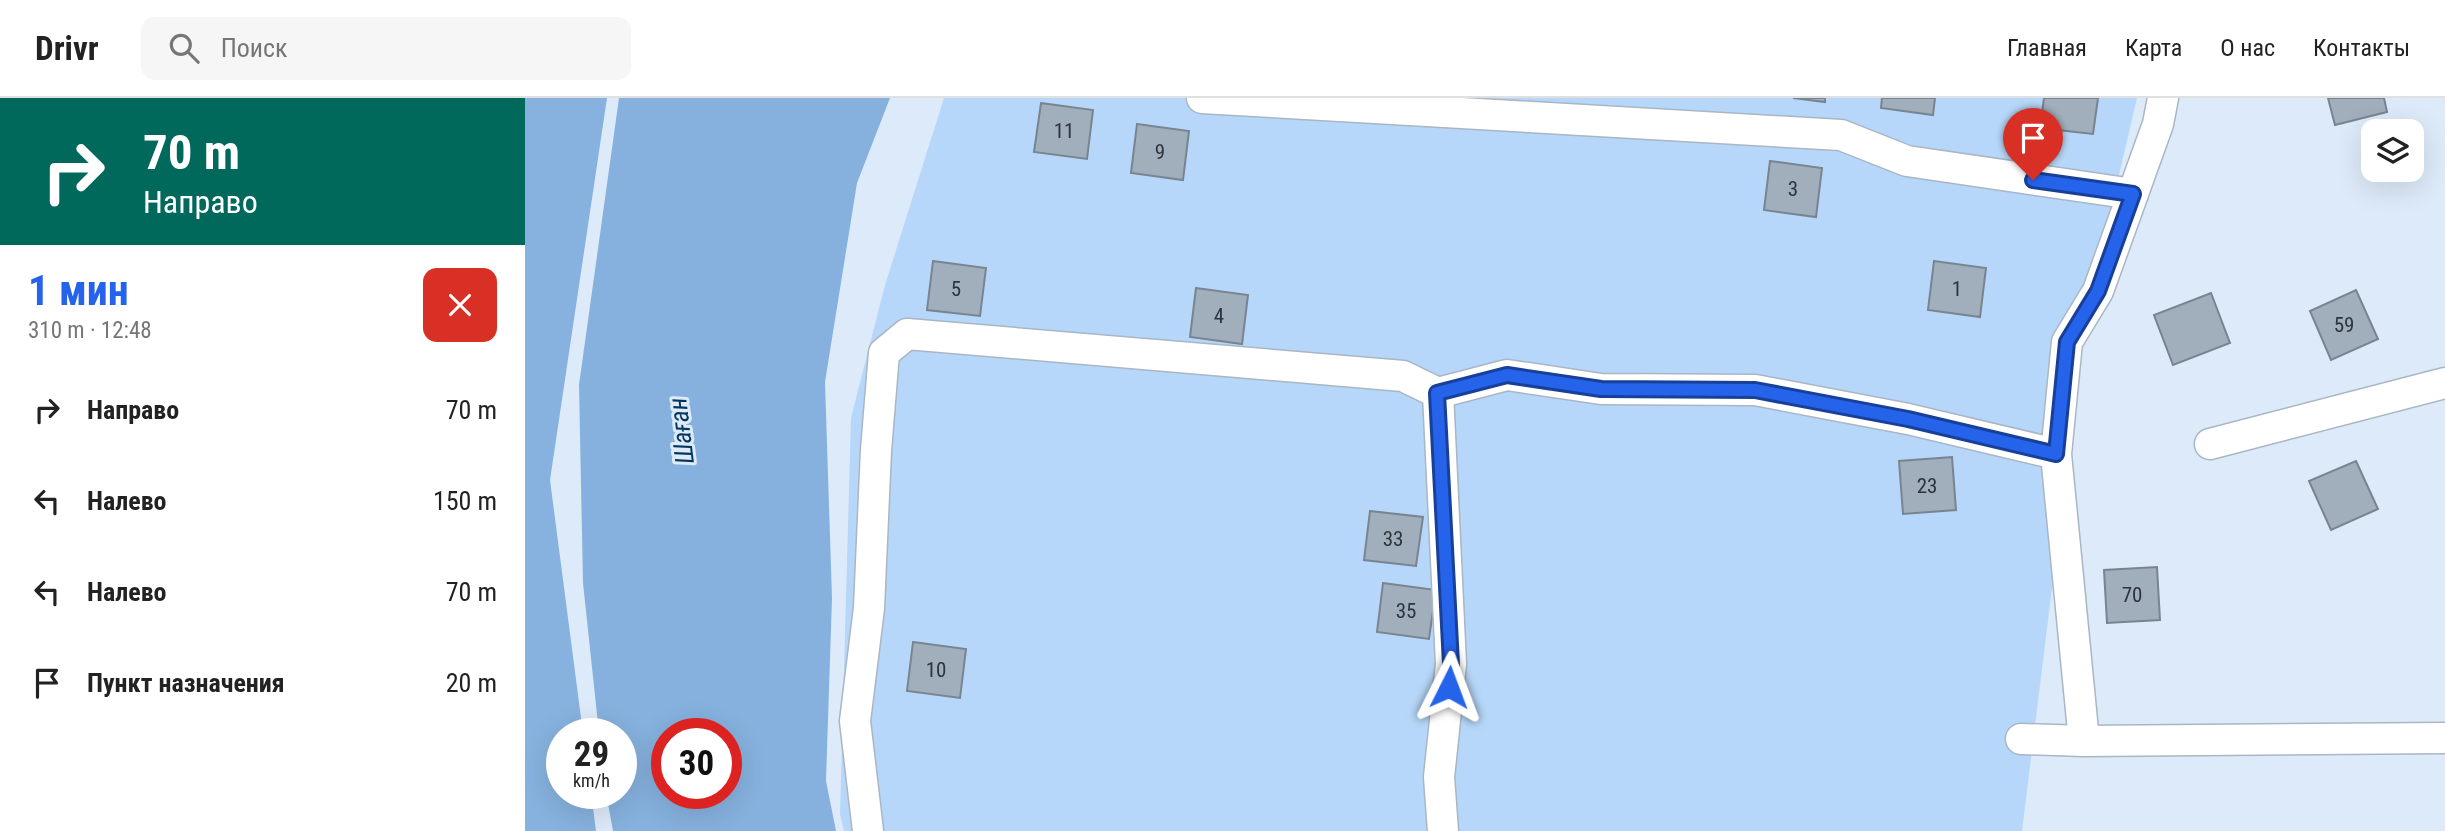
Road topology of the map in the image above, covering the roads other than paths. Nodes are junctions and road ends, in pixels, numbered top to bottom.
1 (1202, 98) edge
2 (2163, 98) edge
3 (2133, 194) junction
4 (2445, 383) edge
5 (1437, 393) junction
6 (2210, 444) dead end
7 (2056, 454) junction
8 (2445, 738) edge
9 (2021, 739) dead end
10 (2084, 741) junction
11 (868, 831) edge
12 (1443, 831) edge

1 - 3 street
2 - 3 street
3 - 7 street
4 - 6 street
5 - 7 street
5 - 11 street
5 - 12 street
7 - 10 street
8 - 10 street
9 - 10 street

